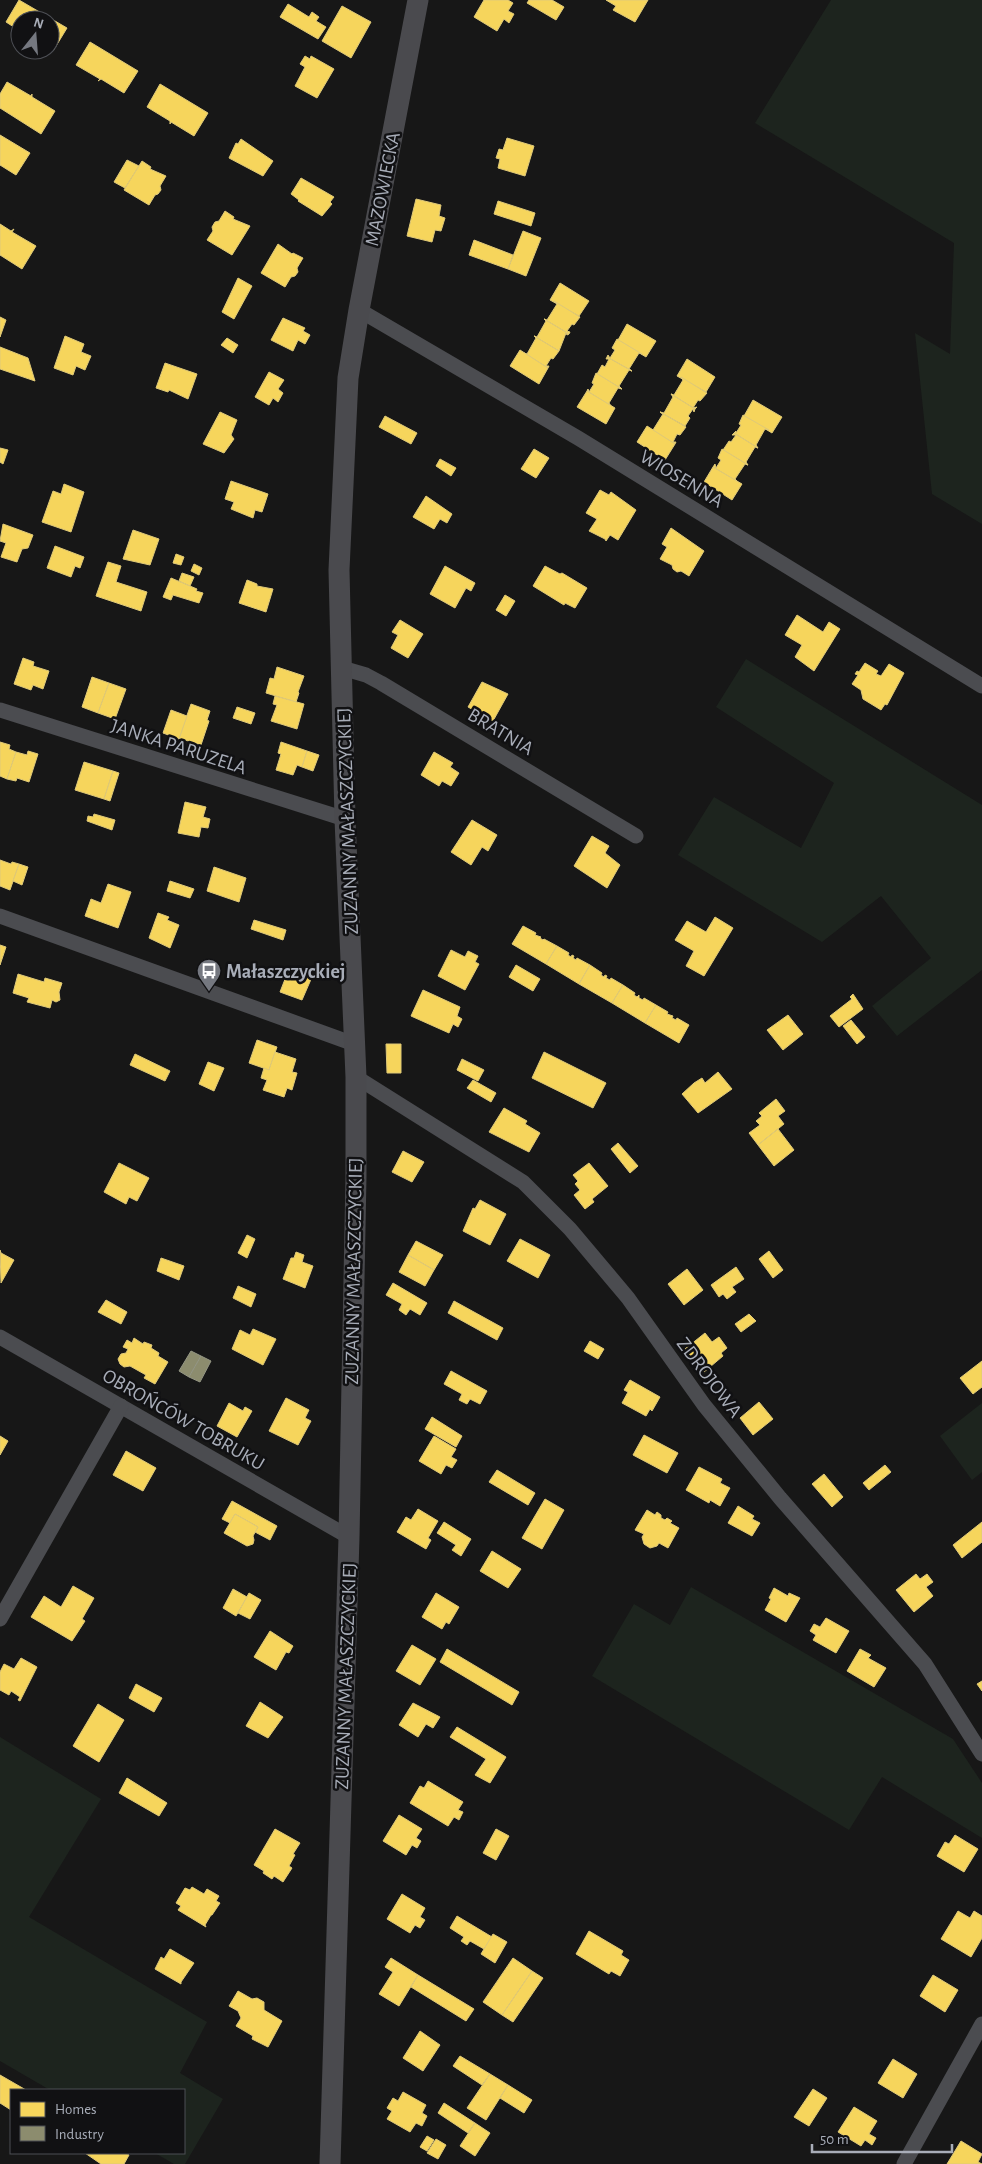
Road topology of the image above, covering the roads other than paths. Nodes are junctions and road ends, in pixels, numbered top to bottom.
1 (418, 0) edge
2 (358, 310) junction
3 (348, 378) joint
4 (342, 668) junction
5 (982, 686) edge
6 (0, 710) edge
7 (345, 819) junction
8 (636, 836) dead end
9 (0, 916) edge
10 (354, 1044) junction
11 (356, 1077) junction
12 (0, 1337) edge
13 (121, 1406) junction
14 (349, 1537) junction
15 (0, 1619) edge
16 (982, 1754) edge
17 (982, 2024) edge
18 (330, 2164) edge
19 (904, 2164) edge

1 - 2 street, MAZOWIECKA
2 - 3 street, MAZOWIECKA
2 - 5 street, WIOSENNA
3 - 4 street, ZUZANNY MAŁASZCZYCKIEJ
4 - 7 street, ZUZANNY MAŁASZCZYCKIEJ
4 - 8 street, BRATNIA
6 - 7 street, JANKA PARUZELA
7 - 10 street, ZUZANNY MAŁASZCZYCKIEJ
9 - 10 street
10 - 11 street, ZUZANNY MAŁASZCZYCKIEJ
11 - 14 street, ZUZANNY MAŁASZCZYCKIEJ
11 - 16 street, ZDROJOWA
12 - 13 street, OBROŃCÓW TOBRUKU
13 - 14 street, OBROŃCÓW TOBRUKU
13 - 15 street
14 - 18 street, ZUZANNY MAŁASZCZYCKIEJ
17 - 19 street

